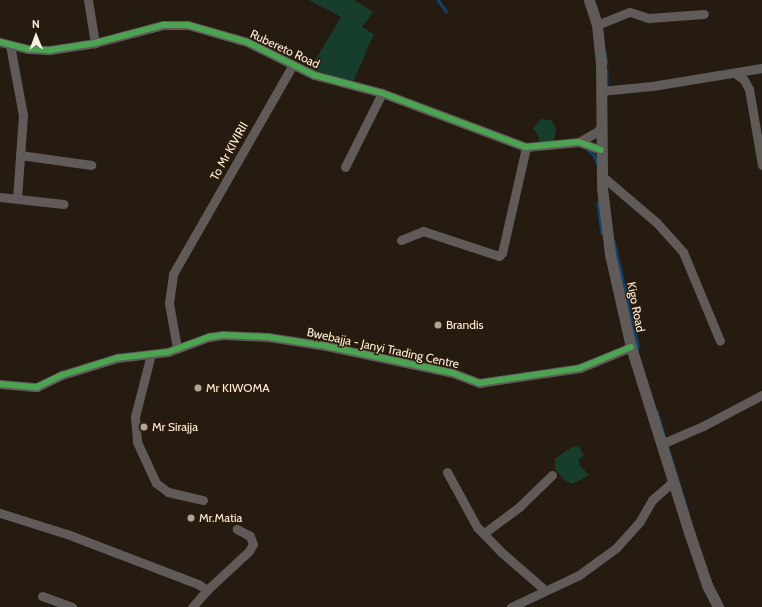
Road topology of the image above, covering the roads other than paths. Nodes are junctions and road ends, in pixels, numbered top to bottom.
1 (88, 0) edge
2 (589, 0) edge
3 (704, 14) dead end
4 (597, 25) junction
5 (0, 42) edge
6 (95, 43) junction
7 (10, 45) junction
8 (292, 66) junction
9 (762, 68) edge
10 (736, 74) junction
11 (601, 90) junction
12 (382, 94) junction
13 (602, 125) junction
14 (579, 142) junction
15 (526, 148) junction
16 (601, 150) junction
17 (20, 155) junction
18 (762, 165) edge
19 (91, 166) dead end
20 (346, 167) dead end
21 (602, 176) junction
22 (0, 197) edge
23 (17, 198) junction
24 (64, 204) dead end
25 (401, 240) dead end
26 (720, 340) dead end
27 (631, 347) junction
28 (177, 348) junction
29 (151, 354) junction
30 (0, 384) edge
31 (762, 395) edge
32 (661, 440) junction
33 (447, 472) dead end
34 (552, 475) dead end
35 (674, 481) junction
36 (203, 500) dead end
37 (0, 513) edge
38 (237, 529) dead end
39 (484, 534) junction
40 (207, 590) junction
41 (545, 590) junction
42 (42, 596) dead end
43 (72, 607) edge
44 (192, 607) edge
45 (511, 607) edge
46 (718, 607) edge

1 - 6 street
2 - 4 street, Kigo Road
3 - 4 street
4 - 11 street, Kigo Road
5 - 7 street, Rubereto Road
6 - 7 street, Rubereto Road
6 - 8 street, Rubereto Road
7 - 17 street
8 - 12 street, Rubereto Road
8 - 28 street, To Mr KIVIRII
9 - 10 street
10 - 11 street
10 - 18 street
11 - 13 street, Kigo Road
12 - 15 street, Rubereto Road
12 - 20 street
13 - 14 street
13 - 16 street, Kigo Road
14 - 15 street, Rubereto Road
14 - 16 street, Rubereto Road
15 - 25 street
16 - 21 street, Kigo Road
17 - 19 street
17 - 23 street
21 - 26 street
21 - 27 street, Kigo Road
22 - 23 street
23 - 24 street
27 - 28 street, Bwebajja - Janyi Trading Centre
27 - 32 street, Kigo Road
28 - 29 street, Bwebajja - Janyi Trading Centre
29 - 30 street, Bwebajja - Janyi Trading Centre
29 - 36 street
31 - 32 street
32 - 35 street, Kigo Road
33 - 39 street
34 - 39 street
35 - 41 street
35 - 46 street, Kigo Road
37 - 40 street
38 - 40 street
39 - 41 street
40 - 44 street
41 - 45 street
42 - 43 street

